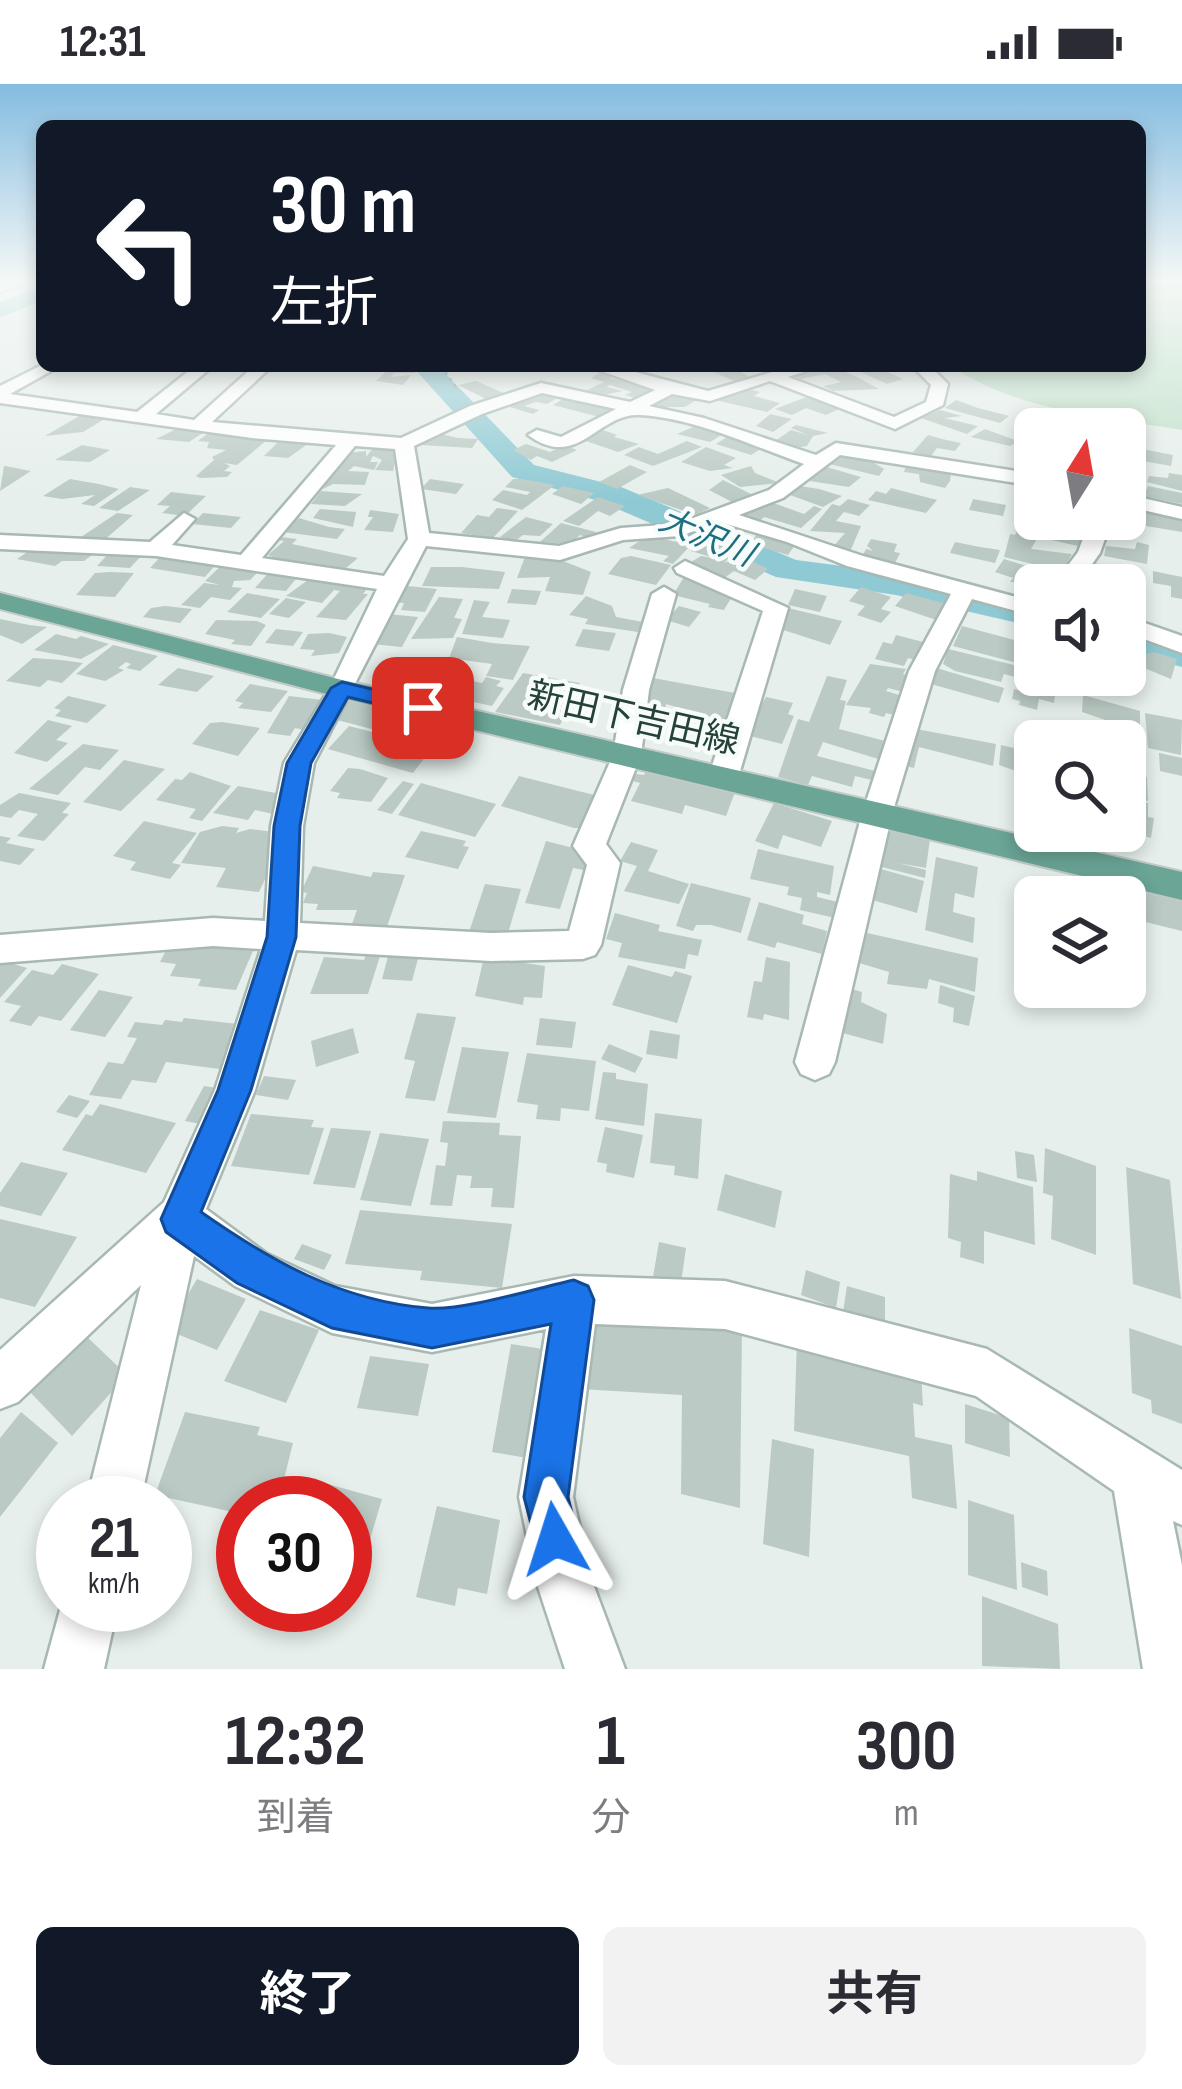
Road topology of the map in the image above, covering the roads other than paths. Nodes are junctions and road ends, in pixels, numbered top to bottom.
1 (42, 372) edge
2 (198, 372) edge
3 (257, 372) edge
4 (619, 372) edge
5 (788, 372) edge
6 (927, 372) edge
7 (771, 376) junction
8 (670, 389) junction
9 (0, 396) edge
10 (636, 409) junction
11 (140, 418) junction
12 (197, 425) junction
13 (537, 435) dead end
14 (350, 441) junction
15 (404, 444) junction
16 (817, 462) junction
17 (1014, 476) edge
18 (1146, 505) edge
19 (1182, 513) edge
20 (714, 518) junction
21 (184, 519) dead end
22 (419, 539) junction
23 (0, 542) edge
24 (156, 549) junction
25 (249, 560) junction
26 (685, 568) dead end
27 (391, 584) junction
28 (965, 590) junction
29 (664, 595) dead end
30 (0, 601) edge
31 (1014, 603) edge
32 (1146, 624) edge
33 (1182, 626) edge
34 (1146, 631) edge
35 (1182, 645) edge
36 (342, 688) junction
37 (627, 755) junction
38 (723, 778) junction
39 (877, 814) junction
40 (1182, 886) edge
41 (282, 937) junction
42 (0, 949) edge
43 (815, 1062) dead end
44 (179, 1219) junction
45 (574, 1300) junction
46 (0, 1384) edge
47 (119, 1476) edge
48 (1160, 1487) edge
49 (83, 1632) edge
50 (74, 1669) edge
51 (595, 1669) edge
52 (1173, 1669) edge

1 - 9 street
2 - 11 street
3 - 12 street
4 - 8 street
5 - 7 street
6 - 7 street
7 - 8 street
8 - 10 street
9 - 11 street
10 - 13 street
10 - 15 street
10 - 16 street
11 - 12 street
12 - 14 street
14 - 15 street
14 - 25 street
15 - 22 street
16 - 17 street
16 - 20 street
18 - 19 street
20 - 22 street
20 - 28 street
21 - 24 street
22 - 27 street
23 - 24 street
24 - 25 street
25 - 27 street
26 - 38 street
27 - 36 street
28 - 31 street
28 - 39 street
29 - 37 street
30 - 36 main road, 新田下吉田線
32 - 33 street
34 - 35 street
36 - 37 main road, 新田下吉田線
36 - 41 street
37 - 38 main road, 新田下吉田線
37 - 41 street
38 - 39 main road, 新田下吉田線
39 - 40 main road, 新田下吉田線
39 - 43 street
41 - 42 street
41 - 44 street
44 - 45 street
44 - 46 street
44 - 47 street
45 - 48 street
45 - 51 street
48 - 52 street
49 - 50 street

